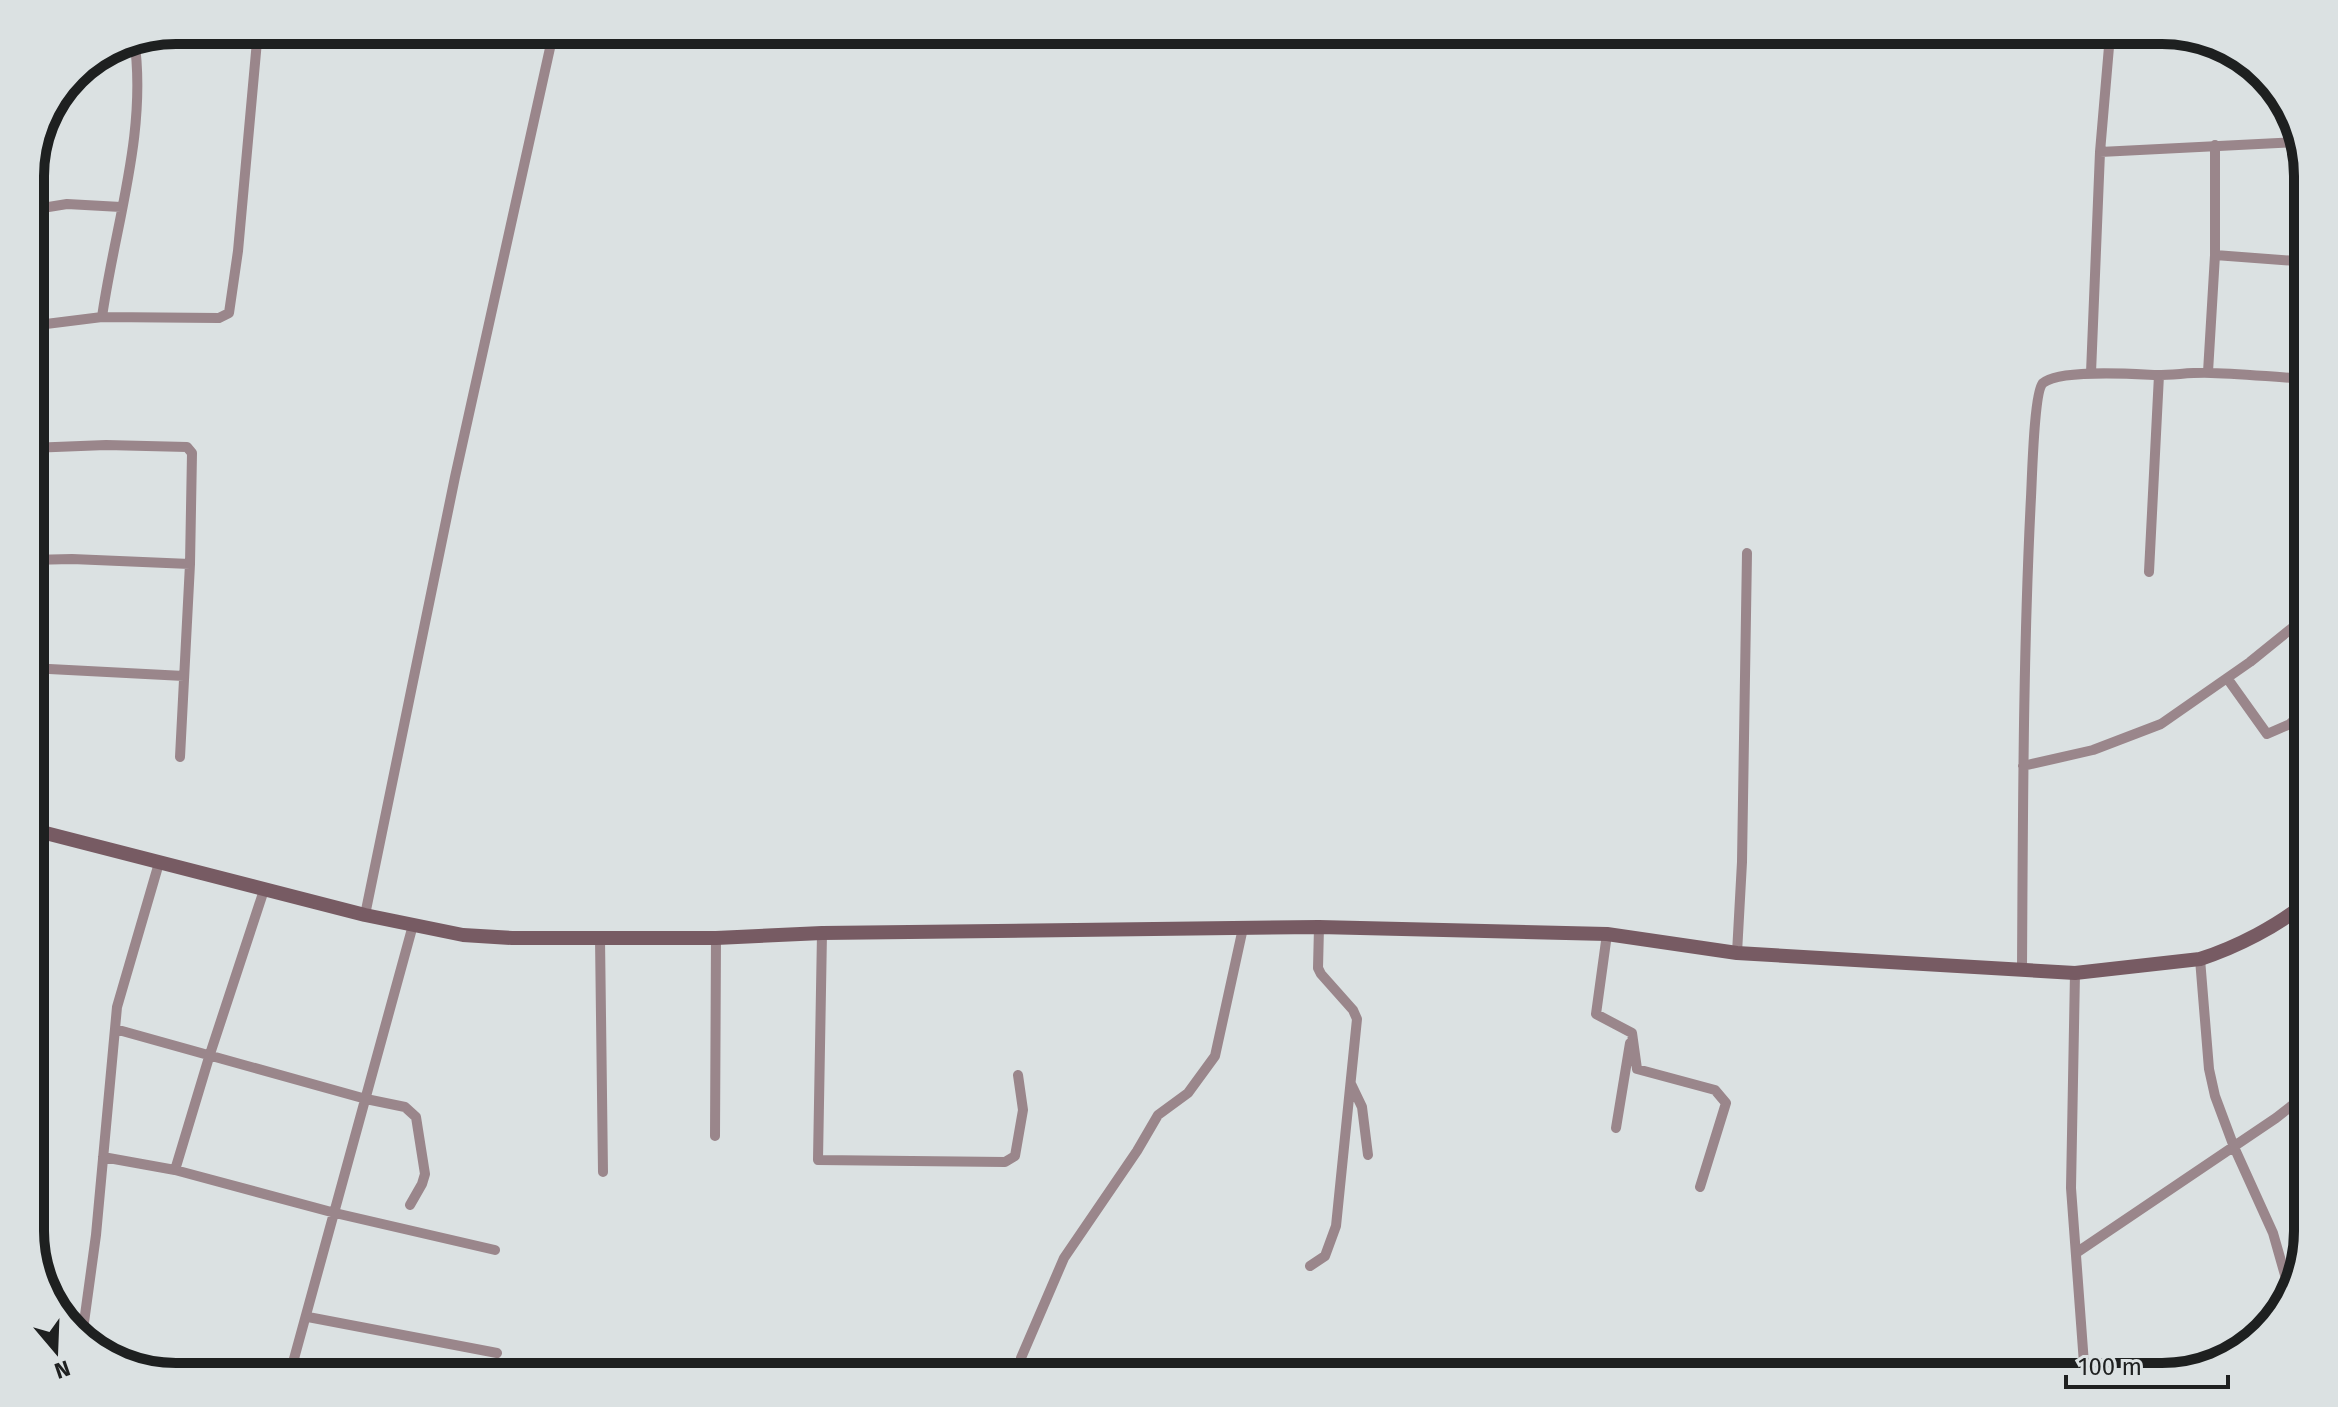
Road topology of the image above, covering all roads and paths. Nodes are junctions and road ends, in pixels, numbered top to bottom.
1 (257, 44) edge
2 (551, 44) edge
3 (2109, 44) edge
4 (136, 51) edge
5 (2289, 142) edge
6 (2215, 145) junction
7 (2100, 152) junction
8 (121, 207) junction
9 (44, 208) edge
10 (2215, 255) junction
11 (2294, 261) edge
12 (102, 317) junction
13 (44, 324) edge
14 (2208, 372) junction
15 (2091, 373) junction
16 (2159, 375) junction
17 (2294, 378) edge
18 (44, 447) edge
19 (1747, 553) dead end
20 (44, 560) edge
21 (190, 564) junction
22 (2149, 572) dead end
23 (2294, 626) edge
24 (44, 669) edge
25 (184, 676) junction
26 (2227, 678) junction
27 (2294, 720) edge
28 (180, 757) dead end
29 (2023, 766) junction
30 (44, 833) edge
31 (159, 863) junction
32 (264, 890) junction
33 (2294, 910) edge
34 (365, 915) junction
35 (413, 925) junction
36 (1319, 927) junction
37 (1243, 928) junction
38 (822, 933) junction
39 (1607, 934) junction
40 (600, 938) junction
41 (716, 938) junction
42 (1737, 953) junction
43 (2200, 959) junction
44 (2022, 969) junction
45 (2075, 973) junction
46 (115, 1029) junction
47 (1632, 1033) junction
48 (210, 1054) junction
49 (1018, 1075) dead end
50 (1351, 1084) junction
51 (366, 1099) junction
52 (2294, 1103) edge
53 (1616, 1128) dead end
54 (715, 1136) dead end
55 (2234, 1147) junction
56 (1368, 1155) dead end
57 (103, 1157) junction
58 (175, 1170) junction
59 (603, 1172) dead end
60 (1700, 1187) dead end
61 (410, 1205) dead end
62 (335, 1213) junction
63 (495, 1250) dead end
64 (2076, 1253) junction
65 (1310, 1266) dead end
66 (2286, 1277) edge
67 (85, 1311) edge
68 (308, 1317) junction
69 (497, 1353) dead end
70 (1021, 1358) dead end
71 (293, 1363) edge
72 (2084, 1363) edge

1 - 12 street
2 - 34 street
3 - 7 street
4 - 8 street
5 - 6 street
6 - 7 street
6 - 10 street
7 - 15 street
8 - 9 street
8 - 12 street
10 - 11 street
10 - 14 street
12 - 13 street
14 - 16 street
14 - 17 street
15 - 16 street
15 - 29 street
16 - 22 street
18 - 21 street
19 - 42 street
20 - 21 street
21 - 25 street
23 - 26 street
24 - 25 street
25 - 28 street
26 - 27 street
26 - 29 street
29 - 44 street
30 - 31 main road
31 - 32 main road
31 - 46 street
32 - 34 main road
32 - 48 street
33 - 43 main road
34 - 35 main road
35 - 40 main road
35 - 51 street
36 - 37 main road
36 - 39 main road
36 - 50 street
37 - 38 main road
37 - 70 street
38 - 41 main road
38 - 49 street
39 - 42 main road
39 - 47 street
40 - 41 main road
40 - 59 street
41 - 54 street
42 - 44 main road
43 - 45 main road
43 - 55 street
44 - 45 main road
45 - 64 street
46 - 48 street
46 - 57 street
47 - 53 street
47 - 60 street
48 - 51 street
48 - 58 street
50 - 56 street
50 - 65 street
51 - 61 street
51 - 62 street
52 - 55 street
55 - 64 street
55 - 66 street
57 - 58 street
57 - 67 street
58 - 62 street
62 - 63 street
62 - 68 street
64 - 72 street
68 - 69 street
68 - 71 street

